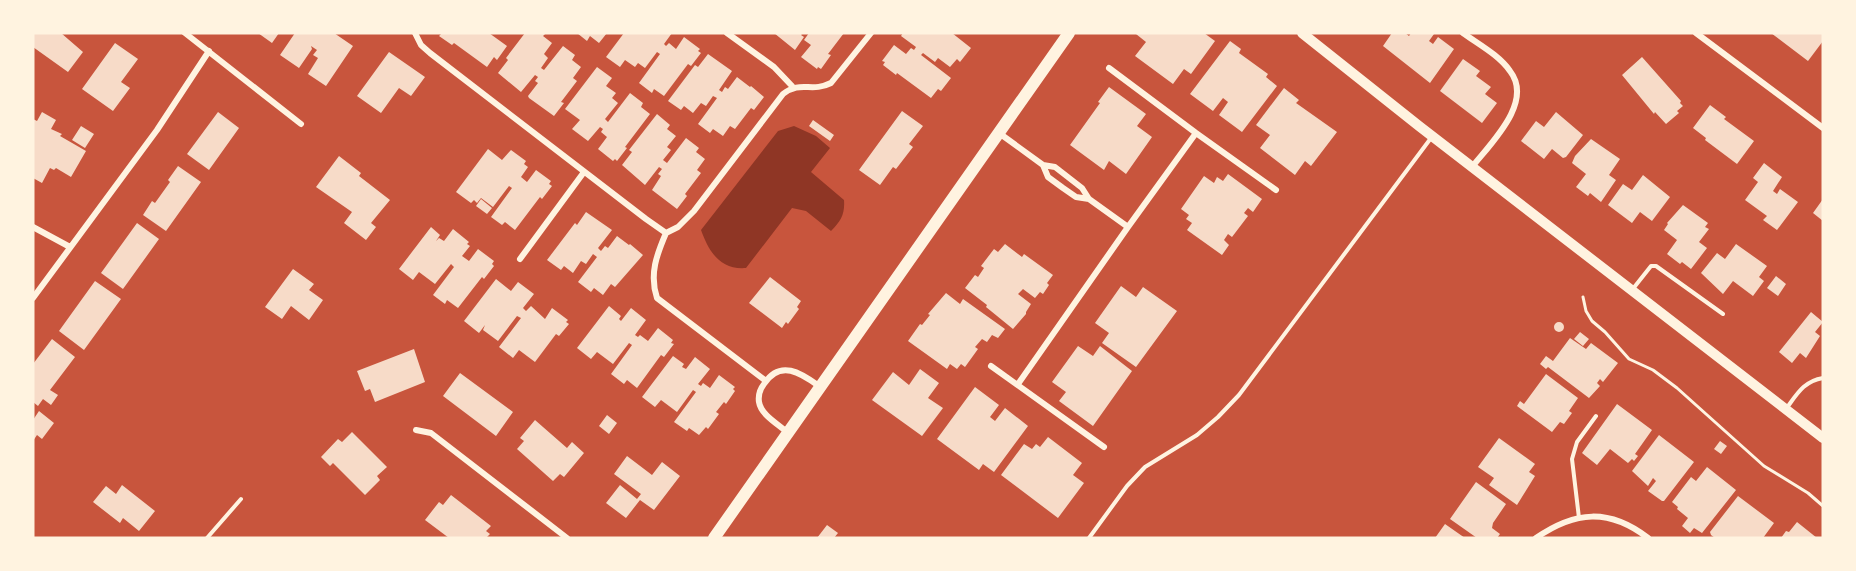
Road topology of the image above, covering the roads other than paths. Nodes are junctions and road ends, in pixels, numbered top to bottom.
1 (185, 33) edge
2 (415, 33) edge
3 (727, 33) edge
4 (871, 33) edge
5 (1069, 33) edge
6 (1302, 33) edge
7 (1463, 33) edge
8 (1696, 33) edge
9 (209, 51) junction
10 (1109, 68) dead end
11 (792, 86) junction
12 (301, 124) dead end
13 (1823, 128) edge
14 (998, 133) junction
15 (1196, 134) junction
16 (1432, 136) junction
17 (1043, 165) junction
18 (1472, 167) junction
19 (584, 172) junction
20 (1276, 190) dead end
21 (1089, 199) junction
22 (1128, 226) junction
23 (33, 227) edge
24 (666, 233) junction
25 (70, 247) junction
26 (520, 259) dead end
27 (1631, 290) junction
28 (33, 298) edge
29 (1723, 314) dead end
30 (991, 366) dead end
31 (1823, 378) edge
32 (766, 381) junction
33 (1018, 384) junction
34 (819, 386) junction
35 (1786, 409) junction
36 (1596, 416) dead end
37 (416, 430) dead end
38 (787, 432) junction
39 (1823, 438) edge
40 (1104, 447) dead end
41 (241, 499) dead end
42 (1579, 518) junction
43 (207, 538) edge
44 (567, 538) edge
45 (714, 538) edge
46 (1089, 538) edge
47 (1536, 538) edge
48 (1648, 538) edge

1 - 9 street
2 - 19 street
3 - 11 street
4 - 11 street
5 - 14 main road
6 - 16 street
7 - 18 street
8 - 13 street
9 - 12 street
9 - 25 street
10 - 15 street
11 - 24 street
14 - 17 street
14 - 34 main road
15 - 20 street
15 - 22 street
16 - 18 street
16 - 46 lane
17 - 21 street
17 - 21 street
18 - 27 street
19 - 24 street
19 - 26 street
21 - 22 street
22 - 33 street
23 - 25 street
24 - 32 street
25 - 28 street
27 - 29 lane
27 - 35 street
30 - 33 street
31 - 35 lane
32 - 34 street
32 - 38 street
33 - 40 street
34 - 38 main road
35 - 39 street
36 - 42 lane
37 - 44 street
38 - 45 main road
41 - 43 lane
42 - 47 street
42 - 48 street

